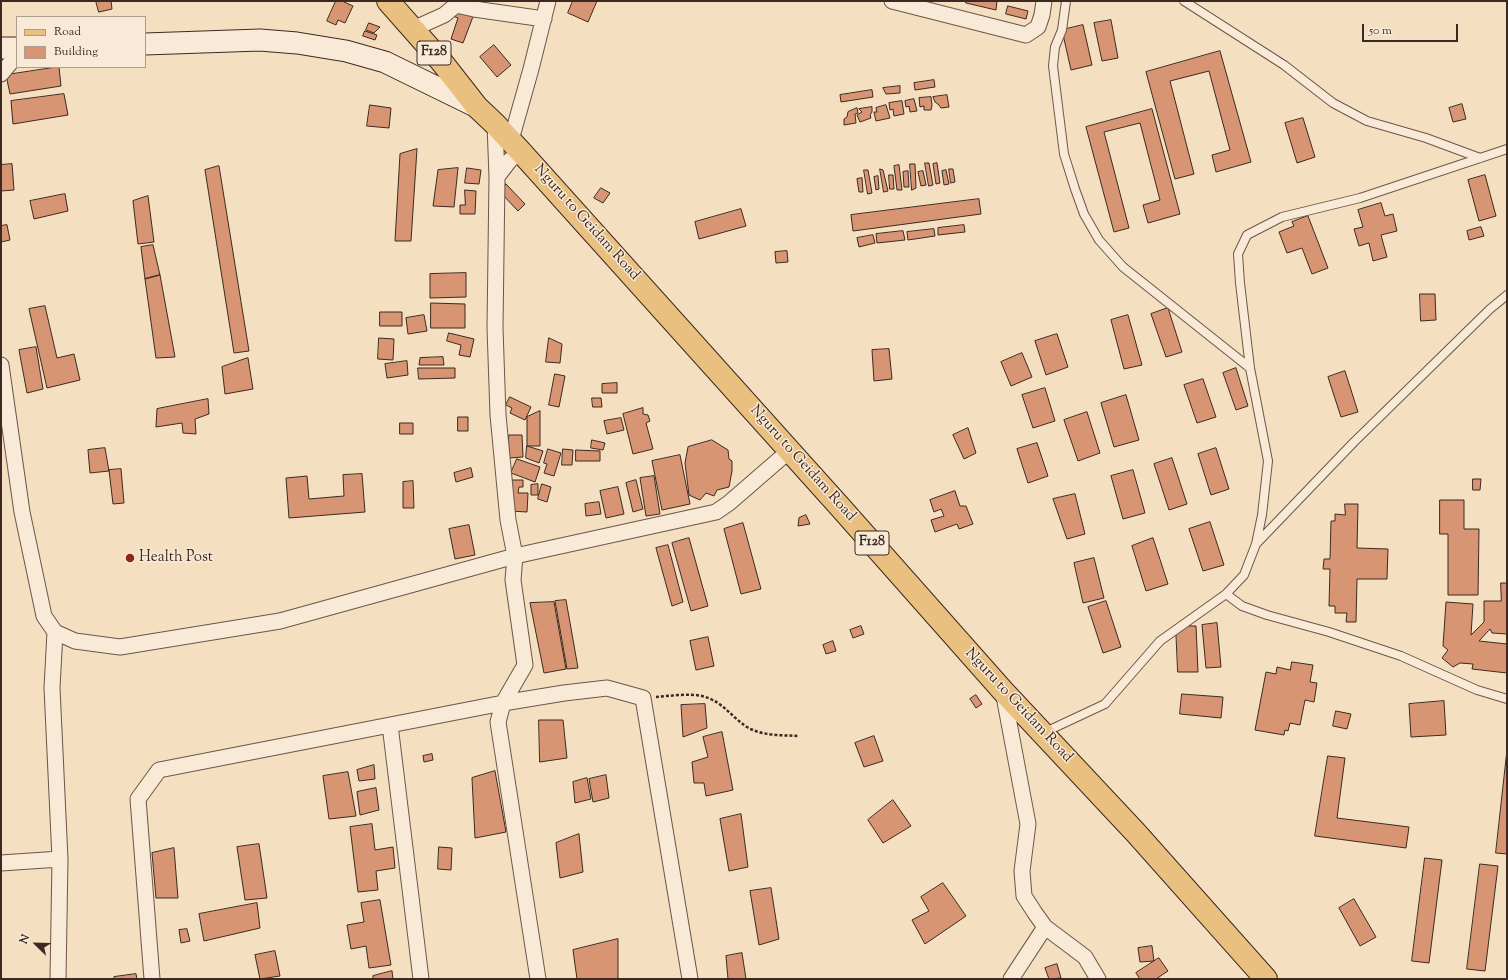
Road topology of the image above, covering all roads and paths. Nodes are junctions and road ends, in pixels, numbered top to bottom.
1 (388, 1) edge
2 (548, 1) edge
3 (892, 1) edge
4 (1044, 1) edge
5 (1066, 1) edge
6 (1184, 1) edge
7 (544, 19) junction
8 (413, 29) junction
9 (146, 44) edge
10 (1, 48) edge
11 (16, 48) edge
12 (16, 56) edge
13 (1, 74) edge
14 (477, 107) junction
15 (495, 124) junction
16 (516, 146) junction
17 (1507, 149) edge
18 (1480, 158) junction
19 (497, 177) junction
20 (1507, 295) edge
21 (1, 364) edge
22 (1250, 368) junction
23 (789, 450) junction
24 (1256, 544) junction
25 (515, 556) junction
26 (1226, 594) junction
27 (55, 632) junction
28 (1003, 692) junction
29 (643, 698) junction
30 (1507, 699) edge
31 (503, 703) junction
32 (390, 725) junction
33 (1043, 733) junction
34 (798, 736) dead end
35 (60, 859) junction
36 (1, 862) edge
37 (1045, 927) junction
38 (58, 979) edge
39 (152, 979) edge
40 (421, 979) edge
41 (538, 979) edge
42 (690, 979) edge
43 (1011, 979) edge
44 (1098, 979) edge
45 (1266, 979) edge

1 - 8 main road, Nguru to Geidam Road / F128
2 - 7 street
3 - 4 street
5 - 22 lane
6 - 18 lane
7 - 8 street
7 - 16 street
8 - 14 main road, Nguru to Geidam Road / F128
9 - 14 main road
10 - 11 main road
12 - 13 street
14 - 15 main road, Nguru to Geidam Road / F128
15 - 16 main road, Nguru to Geidam Road / F128
15 - 19 street
16 - 19 street
16 - 23 main road, Nguru to Geidam Road / F128
17 - 18 lane
18 - 22 lane
19 - 25 street
20 - 24 lane
21 - 27 street
22 - 24 lane
23 - 25 street
23 - 28 main road, Nguru to Geidam Road / F128
24 - 26 lane
25 - 27 street
25 - 31 street
26 - 30 lane
26 - 33 lane
27 - 35 street
28 - 33 main road, Nguru to Geidam Road / F128
28 - 37 street
29 - 31 street
29 - 34 path
29 - 42 street
31 - 32 street
31 - 41 street
32 - 39 street
32 - 40 street
33 - 45 main road, Nguru to Geidam Road / F128
35 - 36 street
35 - 38 street
37 - 43 street
37 - 44 street

